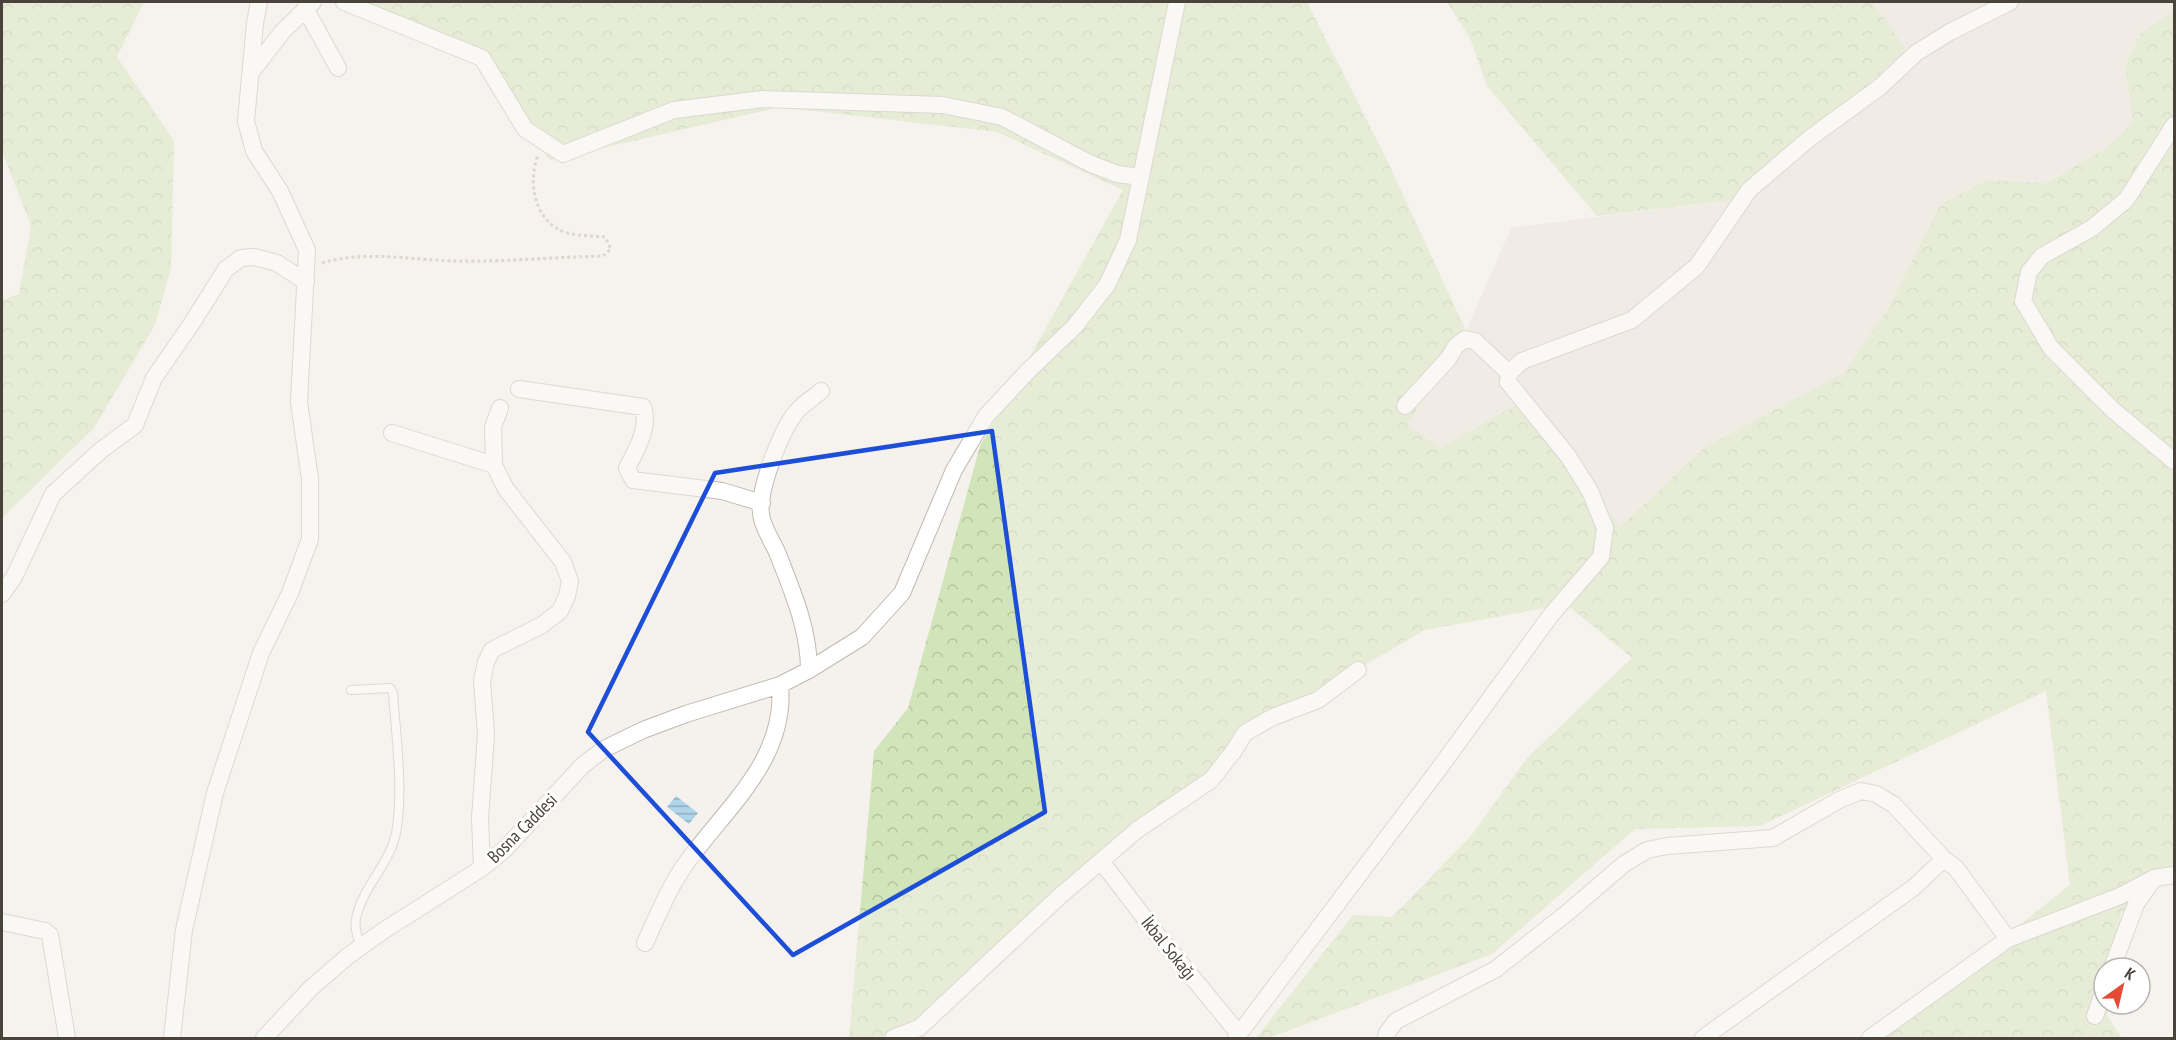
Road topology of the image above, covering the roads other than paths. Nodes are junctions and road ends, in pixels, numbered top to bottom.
1 (259, 2) edge
2 (344, 2) edge
3 (1178, 2) edge
4 (2010, 2) edge
5 (309, 5) edge
6 (338, 68) dead end
7 (252, 72) junction
8 (2175, 125) edge
9 (1142, 177) junction
10 (306, 275) junction
11 (1509, 373) junction
12 (519, 389) dead end
13 (822, 391) dead end
14 (1405, 406) dead end
15 (500, 408) dead end
16 (392, 433) dead end
17 (2175, 461) edge
18 (494, 465) junction
19 (762, 503) junction
20 (2, 594) edge
21 (809, 670) junction
22 (1358, 670) dead end
23 (780, 686) junction
24 (351, 690) dead end
25 (1944, 859) junction
26 (1101, 861) junction
27 (482, 868) junction
28 (2175, 875) edge
29 (2154, 878) junction
30 (2, 922) edge
31 (2008, 939) junction
32 (645, 943) dead end
33 (360, 946) junction
34 (2116, 956) edge
35 (1238, 1036) edge
36 (67, 1038) edge
37 (172, 1038) edge
38 (264, 1038) edge
39 (893, 1038) edge
40 (1386, 1038) edge
41 (1702, 1038) edge
42 (1870, 1038) edge

1 - 7 street
2 - 9 street
3 - 9 street, Bosna Caddesi
4 - 11 street
5 - 6 street
5 - 7 street
7 - 10 street
8 - 17 street
9 - 21 street, Bosna Caddesi
10 - 20 street
10 - 37 street
11 - 14 street
11 - 35 street
12 - 19 street
13 - 19 street
15 - 18 street
16 - 18 street
18 - 27 street
19 - 21 street
21 - 23 street, Bosna Caddesi
22 - 26 street
23 - 27 street, Bosna Caddesi
23 - 32 street
24 - 33 lane
25 - 31 street
25 - 40 street
25 - 41 street
26 - 35 street, İkbal Sokağı
26 - 39 street
27 - 33 street, Bosna Caddesi
28 - 29 street
29 - 31 street
29 - 34 street
30 - 36 street
31 - 42 street
33 - 38 street, Bosna Caddesi

